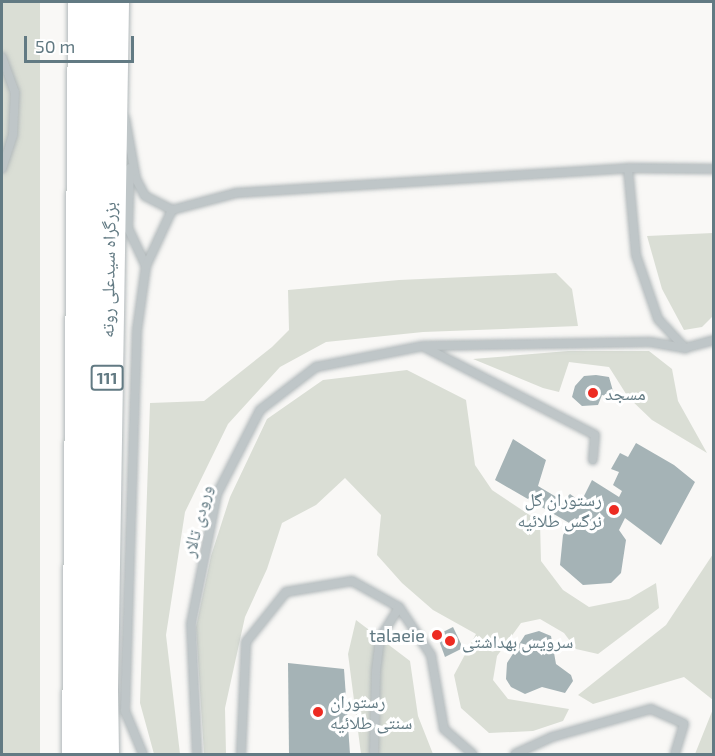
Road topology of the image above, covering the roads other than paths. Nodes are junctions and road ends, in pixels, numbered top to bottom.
1 (84, 2) edge
2 (113, 2) edge
3 (112, 44) junction
4 (2, 57) edge
5 (121, 98) dead end
6 (123, 109) dead end
7 (131, 152) junction
8 (2, 168) edge
9 (628, 168) junction
10 (714, 169) edge
11 (172, 210) junction
12 (146, 266) junction
13 (714, 340) edge
14 (423, 346) junction
15 (685, 348) junction
16 (593, 460) dead end
17 (399, 607) junction
18 (78, 754) edge
19 (103, 754) edge
20 (143, 754) edge
21 (197, 754) edge
22 (241, 754) edge
23 (374, 754) edge
24 (473, 754) edge
25 (515, 754) edge
26 (675, 754) edge

1 - 18 highway, بزرگراه سیدعلی روته / 111
2 - 3 highway, بزرگراه سیدعلی روته / 111
3 - 5 lane
3 - 19 highway, بزرگراه سیدعلی روته / 111
4 - 8 lane
6 - 7 lane
7 - 11 lane
7 - 12 lane
9 - 10 lane
9 - 11 lane
9 - 15 lane
11 - 12 lane
12 - 20 lane
13 - 15 lane
14 - 15 lane, ورودی تالار
14 - 16 lane
14 - 21 lane, ورودی تالار
17 - 22 lane
17 - 23 lane
17 - 24 lane
25 - 26 lane

